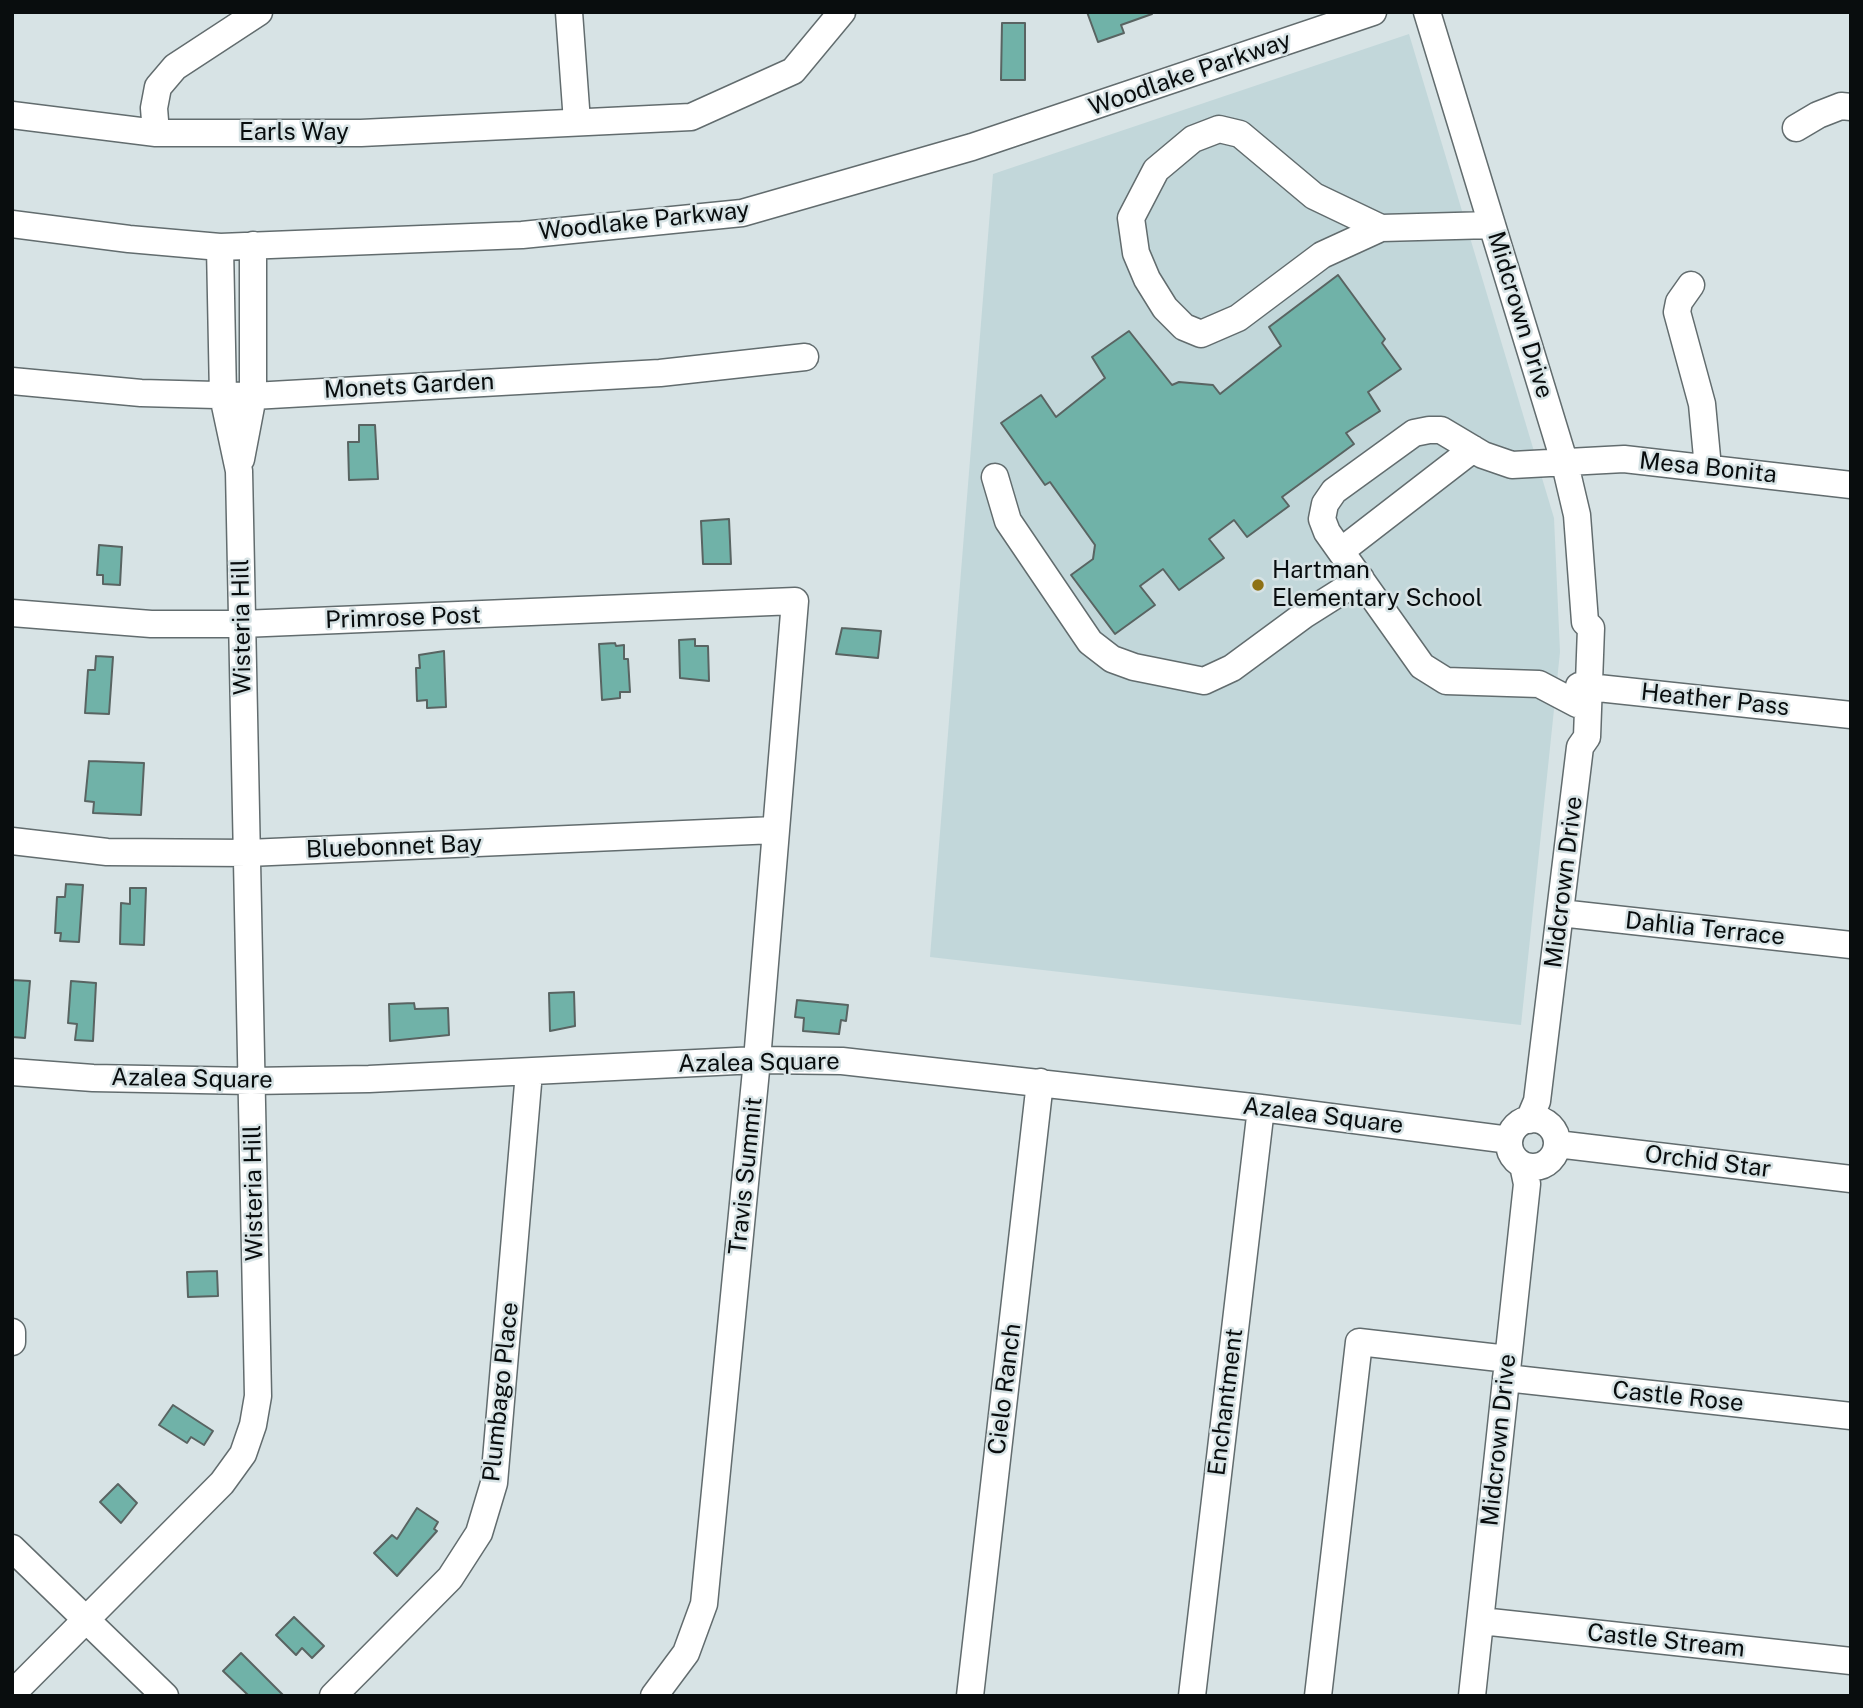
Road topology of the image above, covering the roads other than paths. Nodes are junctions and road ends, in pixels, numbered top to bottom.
1 (260, 12) edge
2 (569, 12) edge
3 (842, 12) edge
4 (1373, 12) edge
5 (1427, 12) edge
6 (1851, 107) edge
7 (12, 115) edge
8 (577, 122) junction
9 (1796, 128) dead end
10 (156, 133) junction
11 (12, 224) edge
12 (1492, 225) junction
13 (1381, 228) junction
14 (253, 245) junction
15 (220, 247) junction
16 (1691, 285) dead end
17 (805, 357) dead end
18 (12, 381) edge
19 (223, 396) junction
20 (253, 396) junction
21 (1473, 449) junction
22 (1565, 464) junction
23 (1708, 468) junction
24 (239, 471) junction
25 (995, 477) dead end
26 (1851, 485) edge
27 (1340, 551) junction
28 (1361, 579) junction
29 (794, 601) joint
30 (12, 613) edge
31 (242, 624) junction
32 (1583, 680) junction
33 (1851, 715) edge
34 (775, 830) junction
35 (12, 841) edge
36 (248, 853) junction
37 (1560, 913) junction
38 (1851, 945) edge
39 (757, 1060) junction
40 (12, 1072) edge
41 (529, 1072) junction
42 (251, 1081) junction
43 (1040, 1082) junction
44 (1261, 1108) junction
45 (1533, 1143) junction
46 (1851, 1179) edge
47 (12, 1332) edge
48 (12, 1342) edge
49 (1507, 1369) junction
50 (1851, 1416) edge
51 (12, 1548) edge
52 (86, 1620) junction
53 (1481, 1621) junction
54 (1851, 1661) edge
55 (12, 1694) edge
56 (165, 1696) edge
57 (333, 1696) edge
58 (654, 1696) edge
59 (970, 1696) edge
60 (1192, 1696) edge
61 (1318, 1696) edge
62 (1472, 1696) edge

1 - 10 street
2 - 8 street
3 - 8 street, Earls Way
4 - 14 street, Woodlake Parkway
5 - 12 street, Midcrown Drive
6 - 9 street
7 - 10 street, Earls Way
8 - 10 street, Earls Way
11 - 15 street, Woodlake Parkway
12 - 13 street
12 - 22 street, Midcrown Drive
13 - 13 street
14 - 15 street, Woodlake Parkway
14 - 20 street, Wisteria Hill
15 - 19 street, Wisteria Hill
16 - 23 street
17 - 20 street, Monets Garden
18 - 19 street, Monets Garden
19 - 20 street, Monets Garden
19 - 24 street, Wisteria Hill
20 - 24 street, Wisteria Hill
21 - 22 street, Mesa Bonita
21 - 27 street
21 - 27 street, Mesa Bonita
22 - 23 street, Mesa Bonita
22 - 32 street, Midcrown Drive
23 - 26 street, Mesa Bonita
24 - 31 street, Wisteria Hill
25 - 28 street
27 - 28 street
28 - 32 street
29 - 31 street, Primrose Post
29 - 34 street, Travis Summit
30 - 31 street, Primrose Post
31 - 36 street, Wisteria Hill
32 - 33 street, Heather Pass
32 - 37 street, Midcrown Drive
34 - 36 street, Bluebonnet Bay
34 - 39 street, Travis Summit
35 - 36 street, Bluebonnet Bay
36 - 42 street, Wisteria Hill
37 - 38 street, Dahlia Terrace
37 - 45 street, Midcrown Drive
39 - 41 street, Azalea Square
39 - 43 street, Azalea Square
39 - 58 street, Travis Summit
40 - 42 street, Azalea Square
41 - 42 street, Azalea Square
41 - 57 street, Plumbago Place
42 - 52 street, Wisteria Hill
43 - 44 street, Azalea Square
43 - 59 street, Cielo Ranch
44 - 45 street, Azalea Square
44 - 60 street, Enchantment
45 - 46 street, Orchid Star
45 - 49 street, Midcrown Drive
47 - 48 street
49 - 50 street, Castle Rose
49 - 53 street, Midcrown Drive
49 - 61 street, Castle Rose
51 - 52 street
52 - 55 street, Wisteria Hill
52 - 56 street
53 - 54 street, Castle Stream
53 - 62 street, Midcrown Drive

